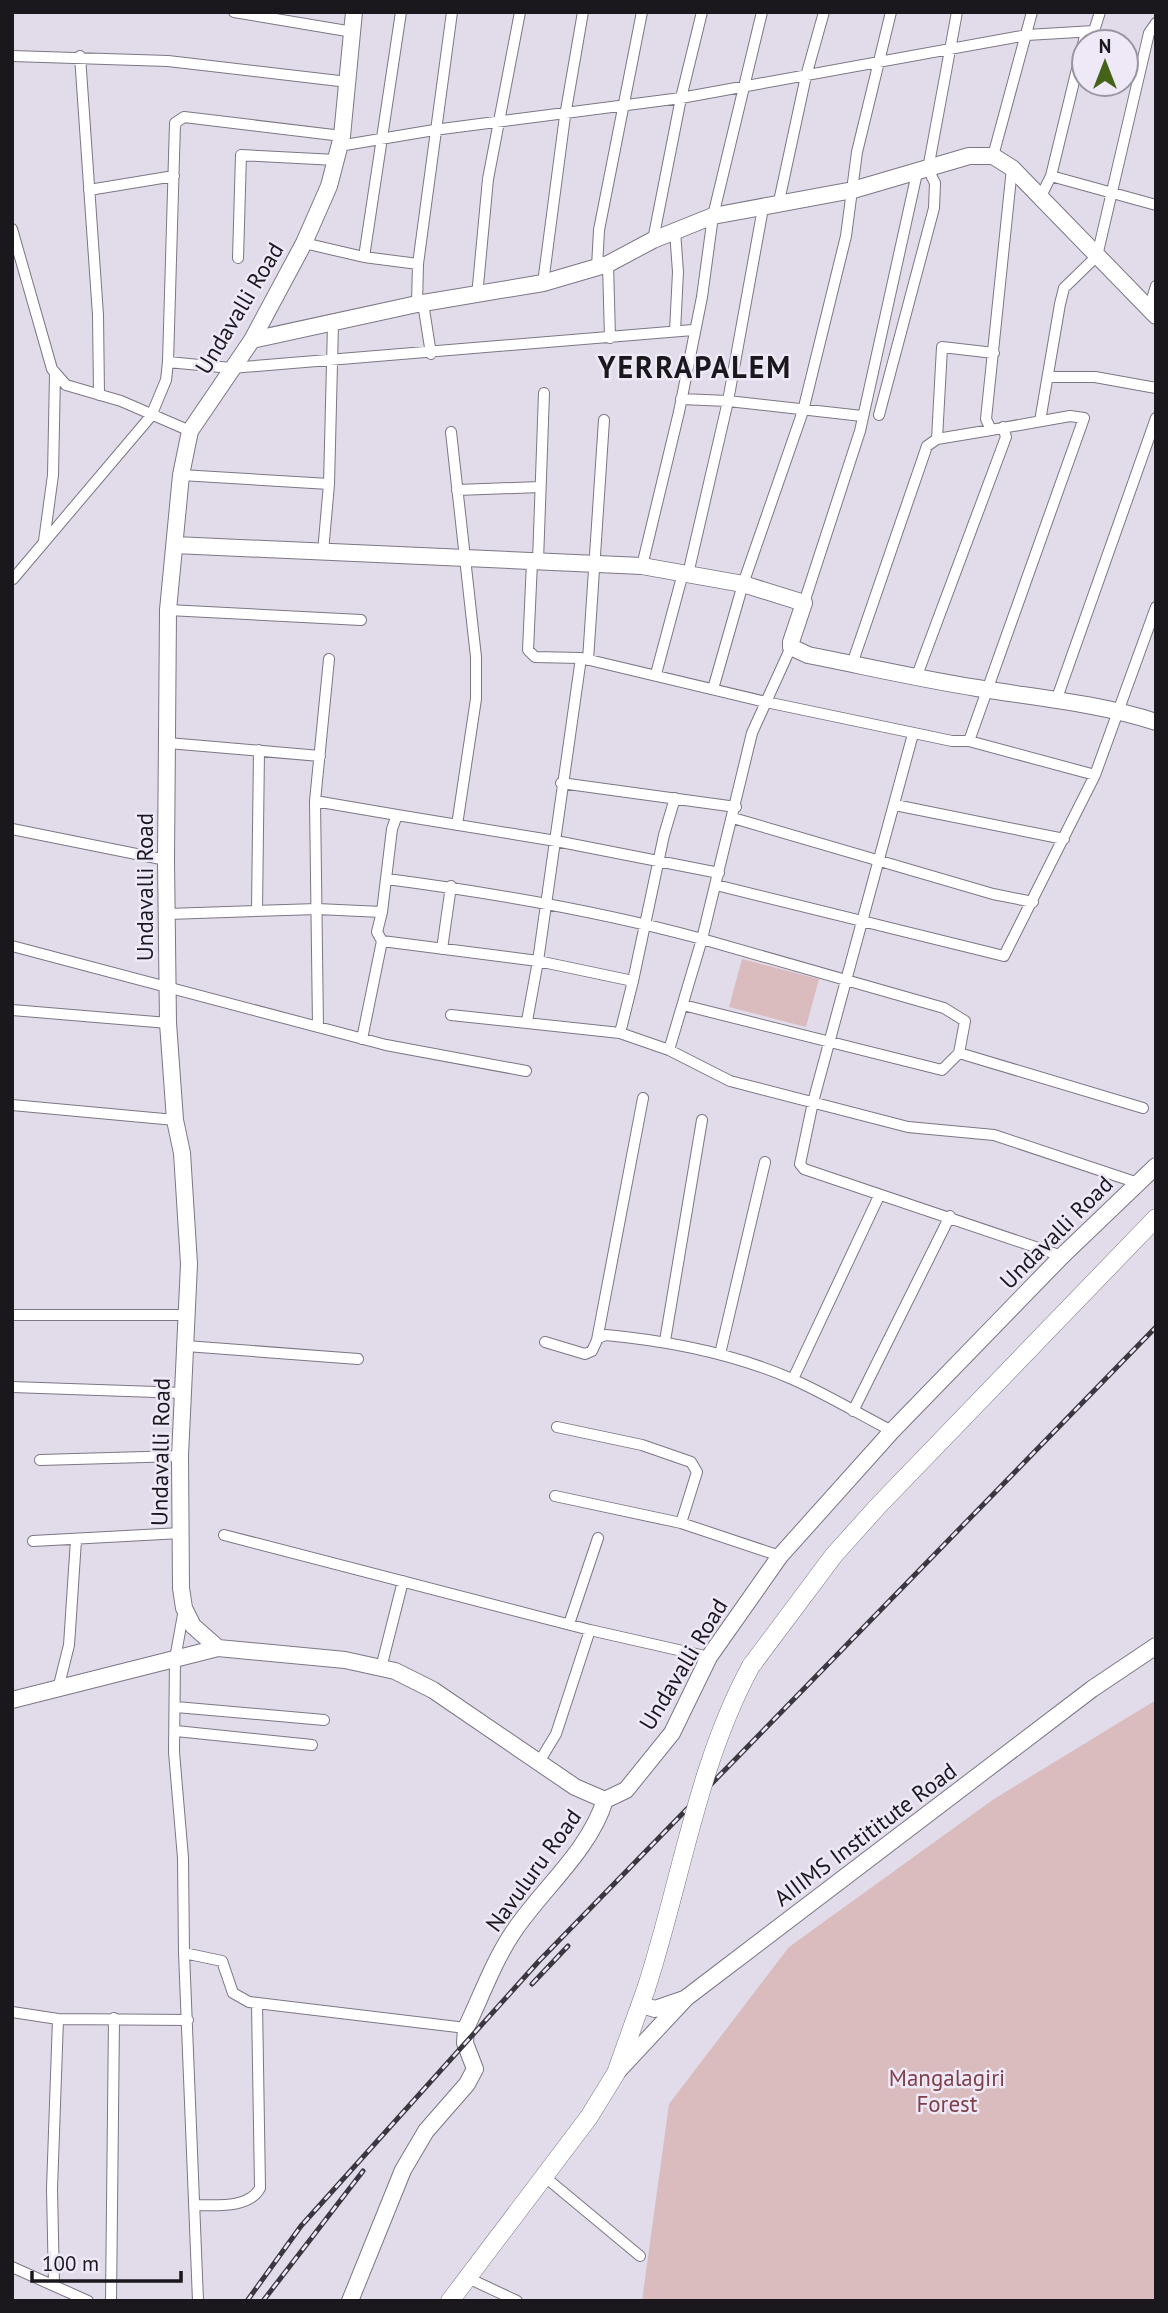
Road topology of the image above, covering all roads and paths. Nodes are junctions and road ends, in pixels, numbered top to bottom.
1 (234, 12) edge
2 (354, 12) edge
3 (401, 12) edge
4 (452, 12) edge
5 (520, 12) edge
6 (583, 12) edge
7 (642, 12) edge
8 (702, 12) edge
9 (762, 12) edge
10 (824, 12) edge
11 (891, 12) edge
12 (957, 12) edge
13 (1032, 12) edge
14 (1156, 23) edge
15 (353, 32) junction
16 (1070, 33) edge
17 (1027, 35) junction
18 (947, 51) junction
19 (12, 56) edge
20 (80, 57) junction
21 (877, 64) junction
22 (806, 76) junction
23 (348, 82) junction
24 (742, 88) junction
25 (1070, 98) edge
26 (681, 99) junction
27 (622, 107) junction
28 (565, 116) junction
29 (499, 123) junction
30 (434, 130) junction
31 (380, 140) junction
32 (339, 148) junction
33 (993, 156) junction
34 (1012, 169) junction
35 (922, 171) junction
36 (174, 176) junction
37 (1051, 176) junction
38 (89, 190) junction
39 (853, 190) junction
40 (1112, 192) junction
41 (1040, 198) junction
42 (1156, 205) edge
43 (771, 207) junction
44 (713, 216) junction
45 (12, 229) edge
46 (676, 231) junction
47 (653, 240) junction
48 (303, 243) junction
49 (1097, 256) junction
50 (364, 257) junction
51 (238, 258) dead end
52 (418, 264) junction
53 (603, 265) junction
54 (543, 283) junction
55 (1156, 286) edge
56 (477, 296) junction
57 (420, 303) junction
58 (1153, 313) edge
59 (333, 324) junction
60 (693, 330) junction
61 (675, 331) junction
62 (610, 338) junction
63 (252, 340) junction
64 (994, 353) junction
65 (431, 354) junction
66 (332, 361) junction
67 (168, 362) junction
68 (231, 368) junction
69 (55, 374) junction
70 (1048, 377) junction
71 (1156, 388) edge
72 (544, 393) dead end
73 (99, 395) junction
74 (681, 399) junction
75 (728, 401) junction
76 (803, 411) junction
77 (879, 415) dead end
78 (151, 416) junction
79 (862, 416) junction
80 (1156, 418) edge
81 (604, 420) dead end
82 (1040, 421) junction
83 (1003, 427) junction
84 (991, 430) junction
85 (190, 431) junction
86 (451, 432) dead end
87 (937, 439) junction
88 (181, 475) junction
89 (329, 484) junction
90 (540, 486) junction
91 (457, 490) junction
92 (44, 541) junction
93 (175, 545) junction
94 (323, 552) junction
95 (466, 558) junction
96 (535, 561) junction
97 (596, 563) junction
98 (642, 566) junction
99 (686, 574) junction
100 (13, 579) edge
101 (743, 584) junction
102 (804, 603) junction
103 (1156, 607) edge
104 (169, 610) junction
105 (361, 620) dead end
106 (791, 648) junction
107 (329, 659) dead end
108 (585, 659) junction
109 (852, 664) junction
110 (656, 674) junction
111 (916, 678) junction
112 (713, 689) junction
113 (989, 690) junction
114 (1057, 698) junction
115 (766, 702) junction
116 (1119, 710) junction
117 (1156, 722) edge
118 (913, 734) junction
119 (969, 741) junction
120 (168, 743) junction
121 (259, 750) junction
122 (320, 756) junction
123 (1096, 775) junction
124 (561, 783) junction
125 (675, 798) junction
126 (315, 801) junction
127 (895, 805) junction
128 (736, 807) junction
129 (397, 815) junction
130 (733, 818) junction
131 (457, 825) junction
132 (12, 829) edge
133 (1064, 839) junction
134 (556, 841) junction
135 (166, 860) junction
136 (659, 861) junction
137 (879, 861) junction
138 (719, 873) junction
139 (387, 879) junction
140 (716, 885) junction
141 (451, 886) junction
142 (1033, 902) junction
143 (547, 904) junction
144 (317, 909) junction
145 (257, 911) junction
146 (382, 912) junction
147 (168, 914) junction
148 (861, 922) junction
149 (643, 923) junction
150 (702, 939) junction
151 (382, 941) junction
152 (12, 946) edge
153 (442, 949) junction
154 (538, 961) junction
155 (633, 981) junction
156 (847, 982) junction
157 (168, 986) junction
158 (683, 1005) junction
159 (12, 1010) edge
160 (451, 1015) dead end
161 (527, 1021) junction
162 (168, 1023) junction
163 (318, 1026) junction
164 (620, 1033) junction
165 (362, 1038) junction
166 (831, 1040) junction
167 (669, 1050) junction
168 (958, 1054) junction
169 (526, 1071) dead end
170 (643, 1098) dead end
171 (813, 1102) junction
172 (12, 1105) edge
173 (1143, 1108) dead end
174 (175, 1120) junction
175 (702, 1120) dead end
176 (765, 1162) dead end
177 (1156, 1166) edge
178 (1138, 1182) junction
179 (879, 1196) junction
180 (950, 1216) junction
181 (1156, 1218) edge
182 (1062, 1256) junction
183 (12, 1315) edge
184 (187, 1315) junction
185 (597, 1340) junction
186 (665, 1340) junction
187 (545, 1342) dead end
188 (186, 1346) junction
189 (720, 1354) junction
190 (358, 1359) dead end
191 (793, 1379) junction
192 (12, 1387) edge
193 (184, 1393) junction
194 (853, 1411) junction
195 (557, 1427) dead end
196 (892, 1431) junction
197 (180, 1457) junction
198 (40, 1460) dead end
199 (555, 1496) dead end
200 (681, 1523) junction
201 (181, 1533) junction
202 (224, 1535) dead end
203 (598, 1538) dead end
204 (76, 1540) junction
205 (33, 1541) dead end
206 (780, 1556) junction
207 (403, 1581) junction
208 (184, 1608) junction
209 (569, 1624) junction
210 (590, 1630) junction
211 (1156, 1646) edge
212 (218, 1648) junction
213 (709, 1657) junction
214 (174, 1659) junction
215 (382, 1668) junction
216 (58, 1689) junction
217 (12, 1700) edge
218 (176, 1707) junction
219 (324, 1720) dead end
220 (176, 1731) junction
221 (312, 1745) dead end
222 (538, 1762) junction
223 (605, 1800) junction
224 (184, 1953) junction
225 (645, 1995) junction
226 (686, 1998) junction
227 (257, 2003) junction
228 (12, 2012) edge
229 (114, 2018) junction
230 (58, 2020) junction
231 (187, 2020) junction
232 (466, 2028) junction
233 (616, 2073) junction
234 (545, 2177) junction
235 (195, 2205) junction
236 (640, 2256) dead end
237 (12, 2267) edge
238 (468, 2278) junction
239 (54, 2284) junction
240 (490, 2288) junction
241 (88, 2301) edge
242 (111, 2301) edge
243 (198, 2301) edge
244 (350, 2301) edge
245 (450, 2301) edge
246 (486, 2301) edge
247 (517, 2301) edge

1 - 15 street
2 - 15 street, Undavalli Road
3 - 31 street
4 - 30 street
5 - 29 street
6 - 28 street
7 - 27 street
8 - 26 street
9 - 24 street
10 - 22 street
11 - 21 street
12 - 18 street
13 - 17 street
14 - 40 street
15 - 23 street, Undavalli Road
16 - 17 street
17 - 18 street
17 - 33 street
18 - 21 street
18 - 35 street
19 - 20 street
20 - 23 street
20 - 38 street
21 - 22 street
21 - 39 street
22 - 24 street
22 - 43 street
23 - 32 street, Undavalli Road
24 - 26 street
24 - 44 street
25 - 37 street
26 - 27 street
26 - 47 street
27 - 28 street
27 - 53 street
28 - 29 street
28 - 54 street
29 - 30 street
29 - 56 street
30 - 31 street
30 - 52 street
31 - 32 street
31 - 50 street
32 - 36 street
32 - 48 street, Undavalli Road
32 - 51 street
33 - 34 street
33 - 35 street
34 - 41 street
34 - 64 street
35 - 39 street
35 - 77 street
35 - 79 street
36 - 38 street
36 - 67 street
37 - 40 street
37 - 41 street
38 - 73 street
39 - 43 street
39 - 76 street
40 - 42 street
40 - 49 street
41 - 49 street
43 - 44 street
43 - 75 street
44 - 46 street
44 - 60 street
45 - 69 street
46 - 47 street
46 - 61 street
47 - 53 street
48 - 50 street
48 - 63 street, Undavalli Road
49 - 58 street
49 - 70 street
50 - 52 street
52 - 57 street
53 - 54 street
53 - 62 street
54 - 56 street
55 - 58 street
56 - 57 street
57 - 59 street
57 - 65 street
59 - 63 street
59 - 66 street
60 - 61 street
60 - 74 street
61 - 62 street
62 - 65 street
63 - 68 street, Undavalli Road
64 - 84 street
64 - 87 street
65 - 66 street
66 - 68 street
66 - 89 street
67 - 68 street
67 - 78 street
68 - 85 street, Undavalli Road
69 - 73 street
69 - 92 street
70 - 71 street
70 - 82 street
72 - 90 street
73 - 78 street
74 - 75 street
74 - 98 street
75 - 76 street
75 - 99 street
76 - 79 street
76 - 101 street
78 - 85 street
78 - 92 street
79 - 102 street
80 - 114 street
81 - 97 street
82 - 83 street
82 - 113 street
83 - 84 street
83 - 111 street
84 - 87 street
85 - 88 street, Undavalli Road
86 - 91 street
87 - 109 street
88 - 89 street
88 - 93 street, Undavalli Road
89 - 94 street
90 - 91 street
90 - 96 street
91 - 95 street
92 - 100 street
93 - 94 street
93 - 104 street, Undavalli Road
94 - 95 street
95 - 96 street
95 - 131 street
96 - 97 street
96 - 108 street
97 - 98 street
97 - 108 street
98 - 99 street
99 - 101 street
99 - 110 street
101 - 102 street
101 - 112 street
102 - 106 street
103 - 116 street
104 - 105 street
104 - 120 street, Undavalli Road
106 - 109 street
106 - 115 street
107 - 122 street
108 - 110 street
108 - 124 street
109 - 111 street
110 - 112 street
111 - 113 street
112 - 115 street
113 - 114 street
113 - 119 street
114 - 116 street
115 - 118 street
115 - 128 street
116 - 117 street
116 - 123 street
118 - 119 street
118 - 127 street
119 - 123 street
120 - 121 street
120 - 135 street, Undavalli Road
121 - 122 street
121 - 145 street
122 - 126 street
123 - 133 street
124 - 125 street
124 - 134 street
125 - 128 street
125 - 136 street
126 - 129 street
126 - 144 street
127 - 133 street
127 - 137 street
128 - 130 street
129 - 131 street
129 - 139 street
130 - 137 street
130 - 138 street
131 - 134 street
132 - 135 street
133 - 142 street
134 - 136 street
134 - 143 street
135 - 147 street, Undavalli Road
136 - 138 street
136 - 149 street
137 - 142 street
137 - 148 street
138 - 140 street
139 - 141 street
139 - 146 street
140 - 148 street
140 - 150 street
141 - 143 street
141 - 153 street
142 - 148 street
143 - 149 street
143 - 154 street
144 - 145 street
144 - 146 street
144 - 163 street
145 - 147 street
146 - 151 street
147 - 157 street, Undavalli Road
148 - 156 street
149 - 150 street
149 - 155 street
150 - 156 street
150 - 158 street
151 - 153 street
151 - 165 street
152 - 157 street
153 - 154 street
154 - 155 street
154 - 161 street
155 - 164 street
156 - 166 street
156 - 168 street
157 - 162 street, Undavalli Road
157 - 163 street
158 - 166 street
158 - 167 street
159 - 162 street
160 - 161 street
161 - 164 street
162 - 174 street, Undavalli Road
163 - 165 street
164 - 167 street
165 - 169 street
166 - 168 street
166 - 171 street
167 - 171 street
168 - 173 street
170 - 185 street
171 - 178 street
171 - 179 street
172 - 174 street
174 - 184 street, Undavalli Road
175 - 186 street
176 - 189 street
177 - 178 street, Undavalli Road
178 - 182 street, Undavalli Road
179 - 180 street
179 - 191 street
180 - 182 street
180 - 194 street
181 - 225 main road, bridge
182 - 196 street, Undavalli Road
183 - 184 street
184 - 188 street, Undavalli Road
185 - 186 street
185 - 187 street
186 - 189 street
188 - 190 street
188 - 193 street, Undavalli Road
189 - 191 street
191 - 194 street
192 - 193 street
193 - 197 street, Undavalli Road
194 - 196 street
195 - 200 street
196 - 206 street, Undavalli Road
197 - 198 street
197 - 201 street, Undavalli Road
199 - 200 street
200 - 206 street
201 - 204 street
201 - 208 street, Undavalli Road
202 - 207 street
203 - 209 street
204 - 205 street
204 - 216 street
206 - 213 street, Undavalli Road
207 - 209 street
207 - 215 street
208 - 212 street
208 - 214 street
209 - 210 street
210 - 213 street
210 - 222 street
211 - 226 street, AIIIMS Instititute Road
212 - 214 street
212 - 215 street
213 - 223 street, Undavalli Road
214 - 216 street
214 - 218 street
215 - 222 street
216 - 217 street
218 - 219 street
218 - 220 street
220 - 221 street
220 - 224 street
222 - 223 street
223 - 232 street, Navuluru Road
224 - 227 street
224 - 231 street
225 - 226 street
225 - 233 main road
226 - 233 street, AIIIMS Instititute Road
227 - 232 street
227 - 235 street
228 - 230 street
229 - 230 street
229 - 231 street
229 - 242 street
230 - 239 street
231 - 235 street
232 - 244 street
233 - 234 main road
234 - 236 street
234 - 238 main road
235 - 243 street
237 - 239 street
238 - 240 street
238 - 245 main road
239 - 241 street
240 - 246 street
240 - 247 street

